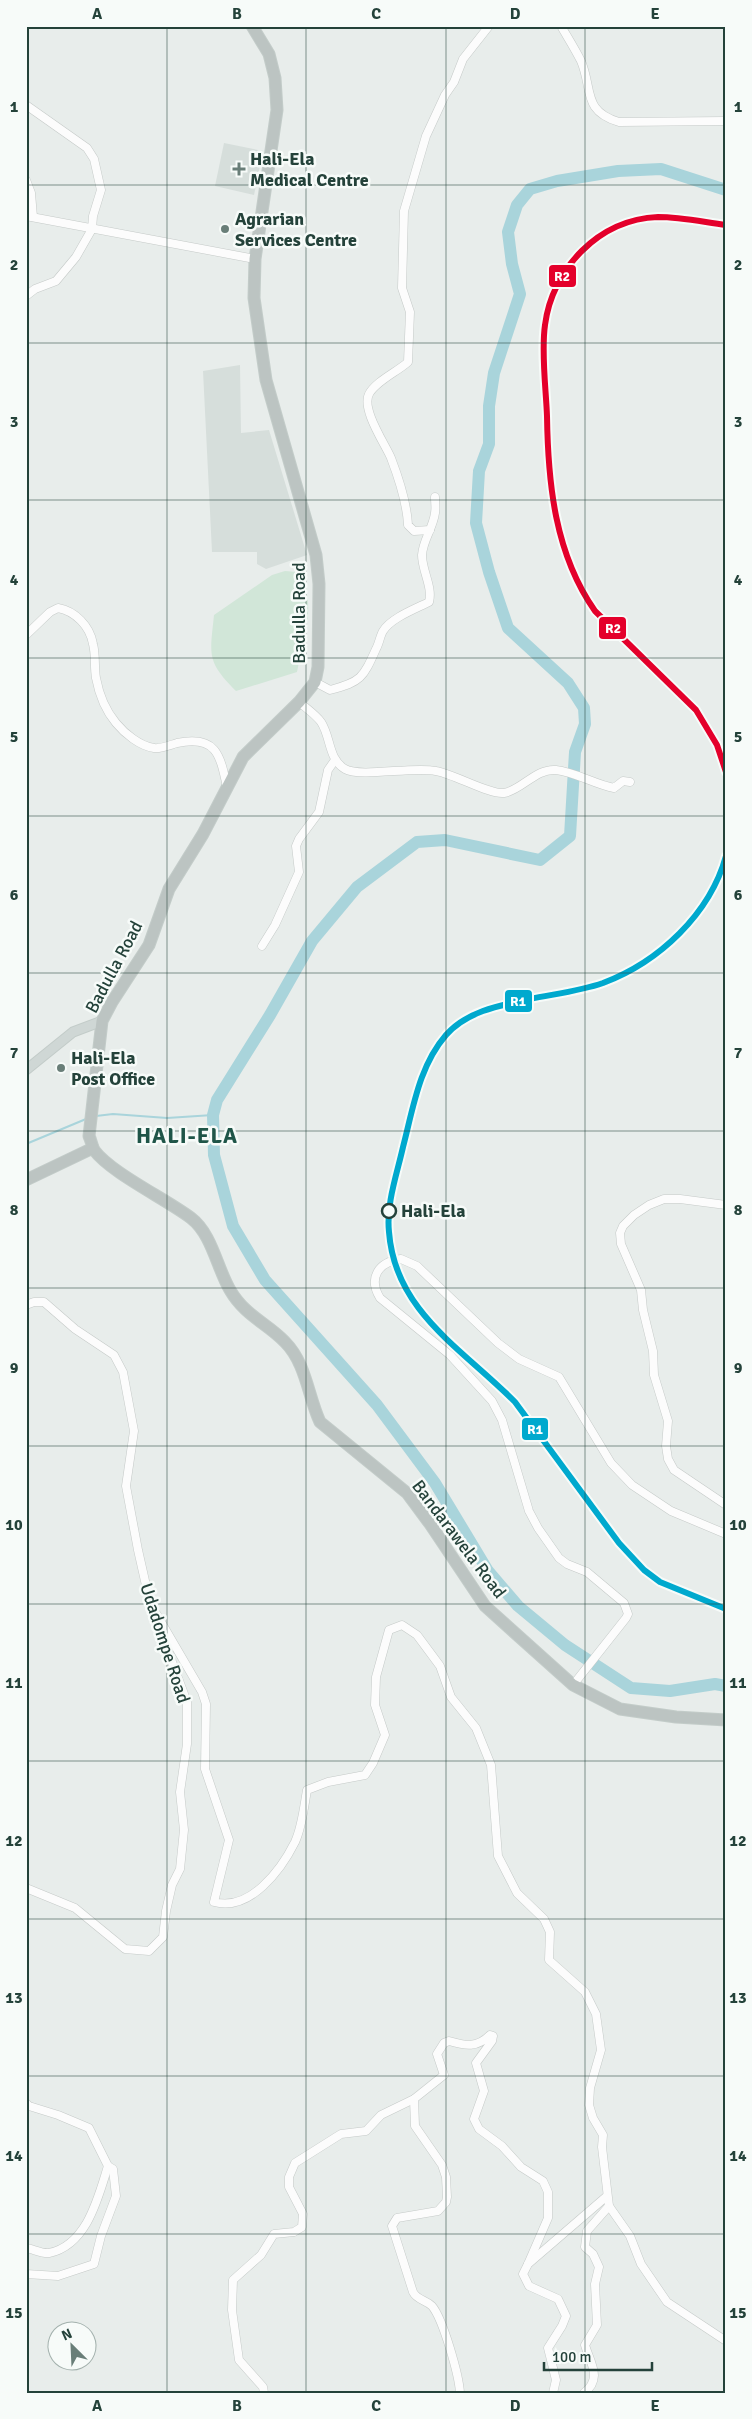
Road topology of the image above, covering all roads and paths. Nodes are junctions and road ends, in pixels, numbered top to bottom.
1 (252, 26) edge
2 (489, 26) edge
3 (561, 26) edge
4 (26, 105) edge
5 (726, 121) edge
6 (26, 180) edge
7 (30, 216) edge
8 (92, 229) junction
9 (255, 259) junction
10 (26, 296) edge
11 (435, 497) dead end
12 (430, 530) junction
13 (26, 635) edge
14 (314, 682) junction
15 (299, 702) junction
16 (335, 760) junction
17 (630, 782) dead end
18 (227, 787) junction
19 (262, 946) dead end
20 (102, 1021) junction
21 (26, 1070) edge
22 (93, 1148) junction
23 (26, 1180) edge
24 (726, 1205) edge
25 (26, 1306) edge
26 (726, 1505) edge
27 (726, 1534) edge
28 (150, 1603) junction
29 (573, 1685) junction
30 (726, 1720) edge
31 (26, 1888) edge
32 (414, 2099) junction
33 (26, 2103) edge
34 (108, 2166) junction
35 (607, 2196) junction
36 (609, 2206) junction
37 (26, 2248) edge
38 (528, 2264) junction
39 (26, 2274) edge
40 (726, 2341) edge
41 (264, 2393) edge
42 (460, 2393) edge
43 (553, 2393) edge
44 (584, 2393) edge

1 - 9 highway, Badulla Road
2 - 12 street
3 - 5 street
4 - 8 street
6 - 7 street
7 - 8 street
8 - 9 street
8 - 10 street
9 - 14 highway, Badulla Road
11 - 12 street
12 - 14 street
13 - 18 street
14 - 15 highway, Badulla Road
15 - 16 street
15 - 18 highway, Badulla Road
16 - 17 street
16 - 19 street
18 - 20 highway, Badulla Road
20 - 21 main road
20 - 22 highway, Badulla Road
22 - 23 highway
22 - 29 highway, Bandarawela Road
24 - 26 street
25 - 28 street, Udadompe Road
27 - 29 street
28 - 31 street, Udadompe Road
28 - 35 street
29 - 30 highway, Bandarawela Road
32 - 38 street
32 - 41 street
32 - 42 street
33 - 34 street
34 - 37 street
34 - 39 street
35 - 36 street
35 - 38 street
36 - 40 street
36 - 44 street
38 - 43 street

